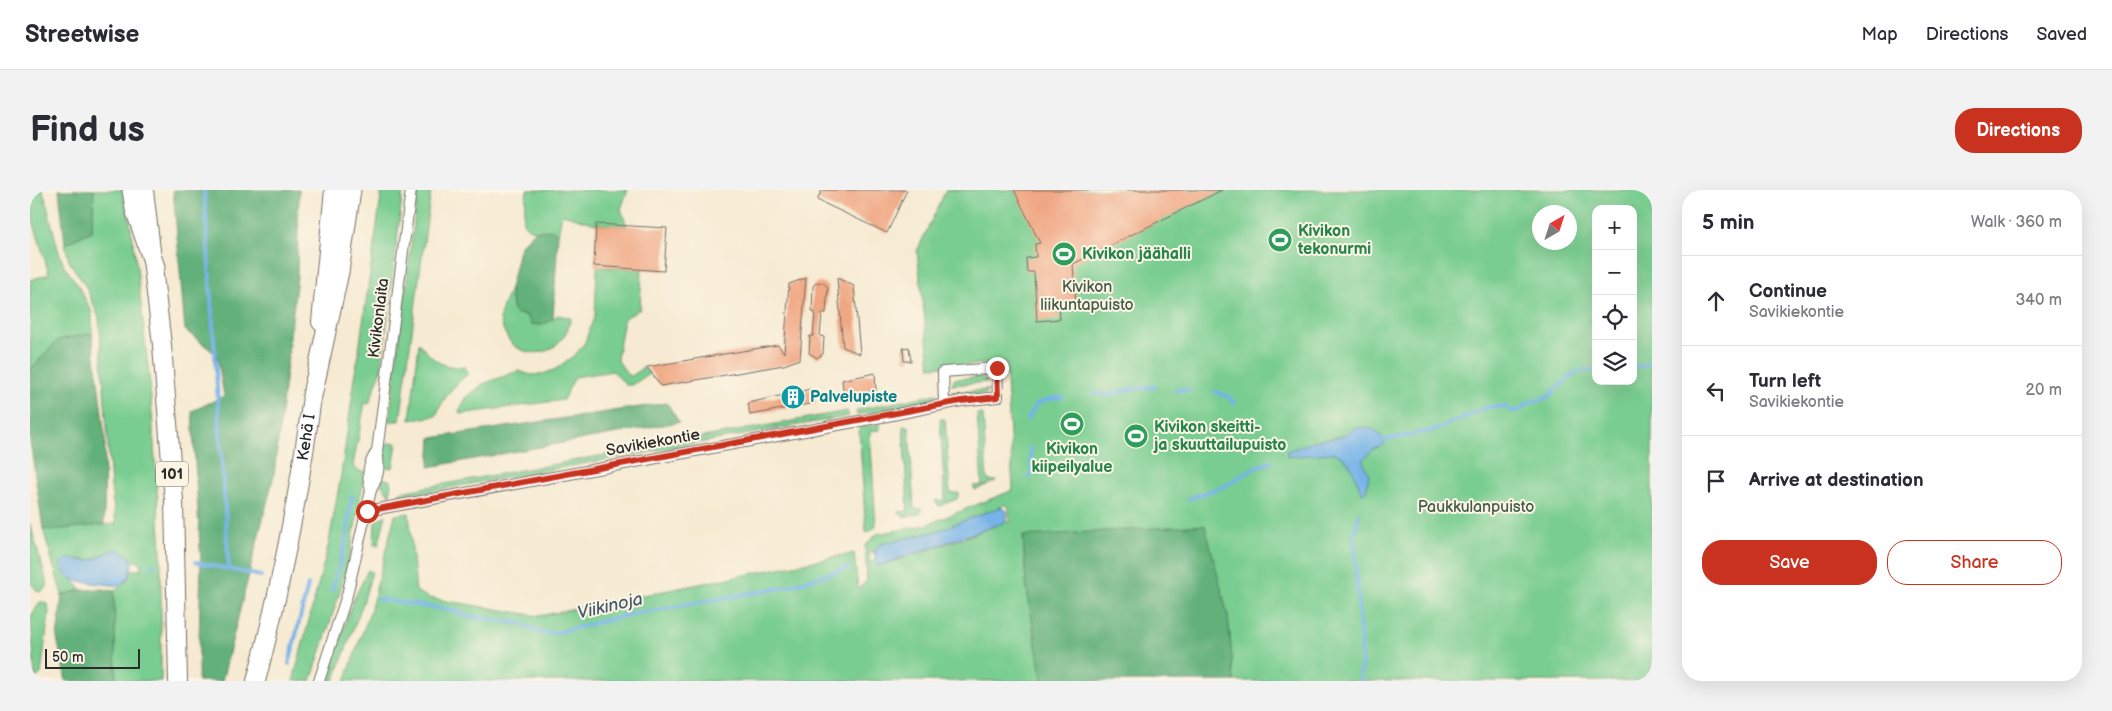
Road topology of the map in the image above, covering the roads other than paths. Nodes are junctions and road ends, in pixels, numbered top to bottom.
1 (132, 190) edge
2 (144, 190) edge
3 (334, 190) edge
4 (351, 190) edge
5 (411, 190) edge
6 (155, 267) junction
7 (312, 396) junction
8 (944, 404) junction
9 (367, 511) junction
10 (178, 681) edge
11 (256, 681) edge
12 (319, 681) edge

1 - 6 highway
2 - 6 highway, 101
3 - 7 highway, Kehä I
4 - 7 highway
5 - 9 street, Kivikonlaita
6 - 10 highway, 101
7 - 11 highway, Kehä I
8 - 8 street, Savikiekontie
8 - 9 street, Savikiekontie
9 - 12 street, Kivikonlaita

